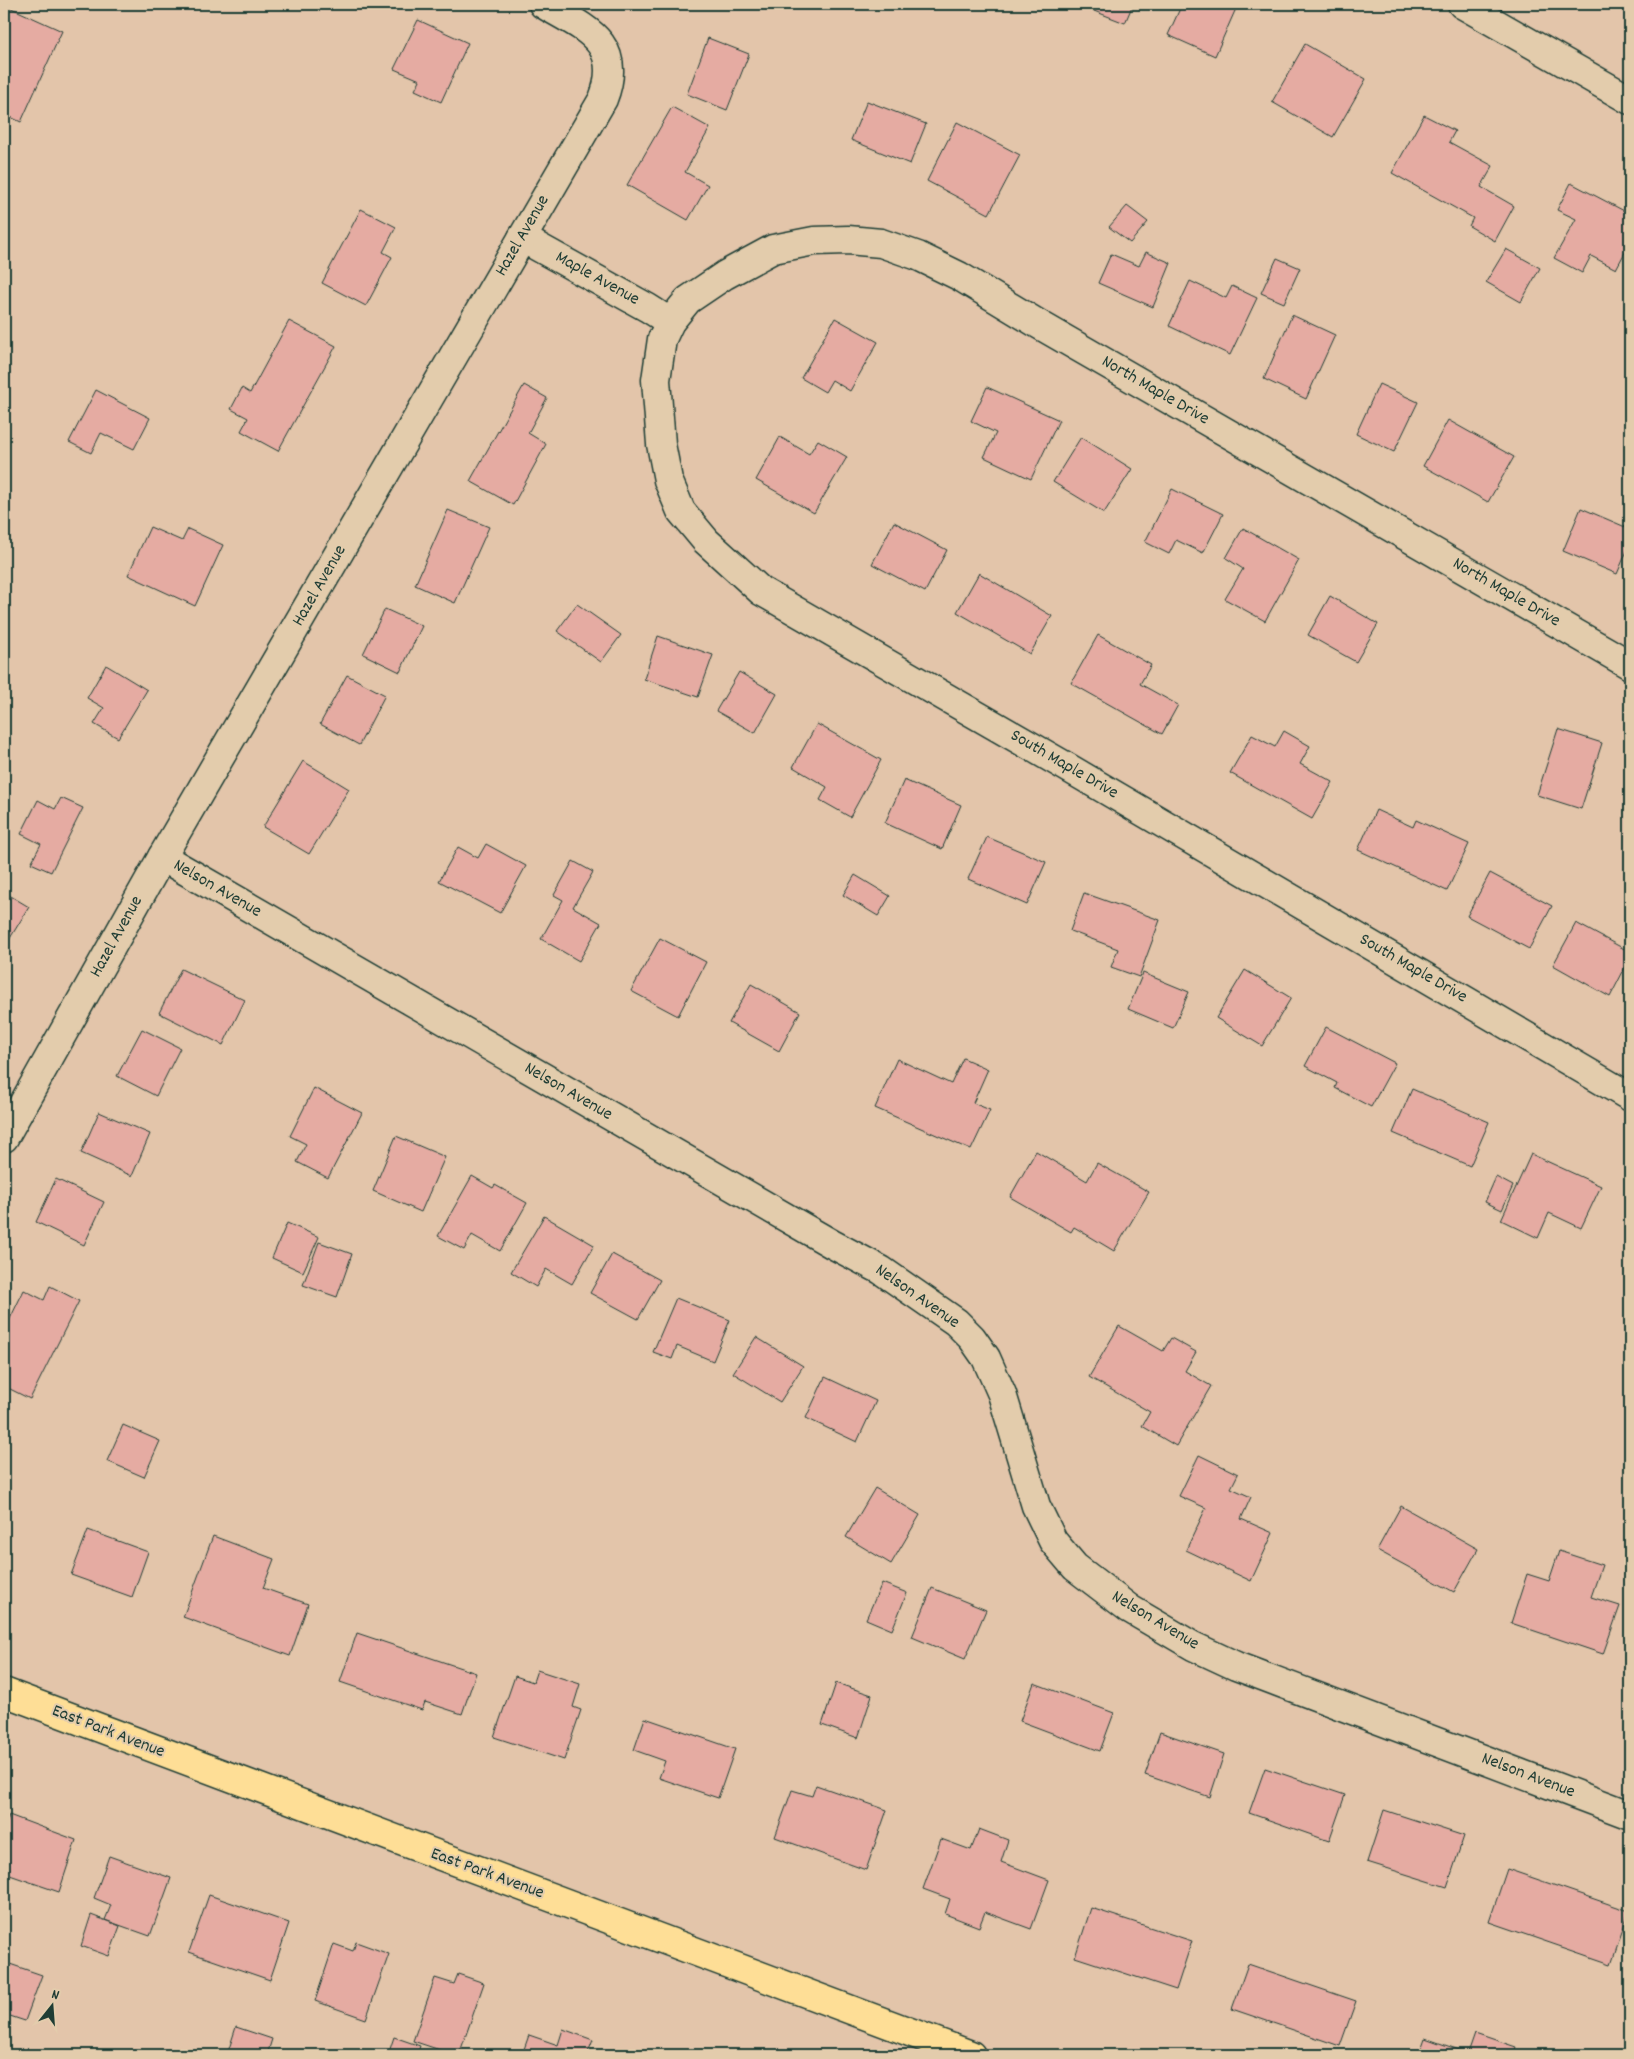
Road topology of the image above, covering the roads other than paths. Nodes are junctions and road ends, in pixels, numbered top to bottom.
1 (543, 4) edge
2 (1462, 4) edge
3 (1630, 100) edge
4 (522, 238) junction
5 (670, 322) junction
6 (1630, 664) edge
7 (162, 857) junction
8 (1630, 1097) edge
9 (4, 1138) edge
10 (4, 1692) edge
11 (1630, 1814) edge
12 (971, 2055) edge

1 - 4 street, Hazel Avenue
2 - 3 street
4 - 5 street, Maple Avenue
4 - 7 street, Hazel Avenue
5 - 6 street, North Maple Drive
5 - 8 street, South Maple Drive
7 - 9 street, Hazel Avenue
7 - 11 street, Nelson Avenue
10 - 12 main road, East Park Avenue

